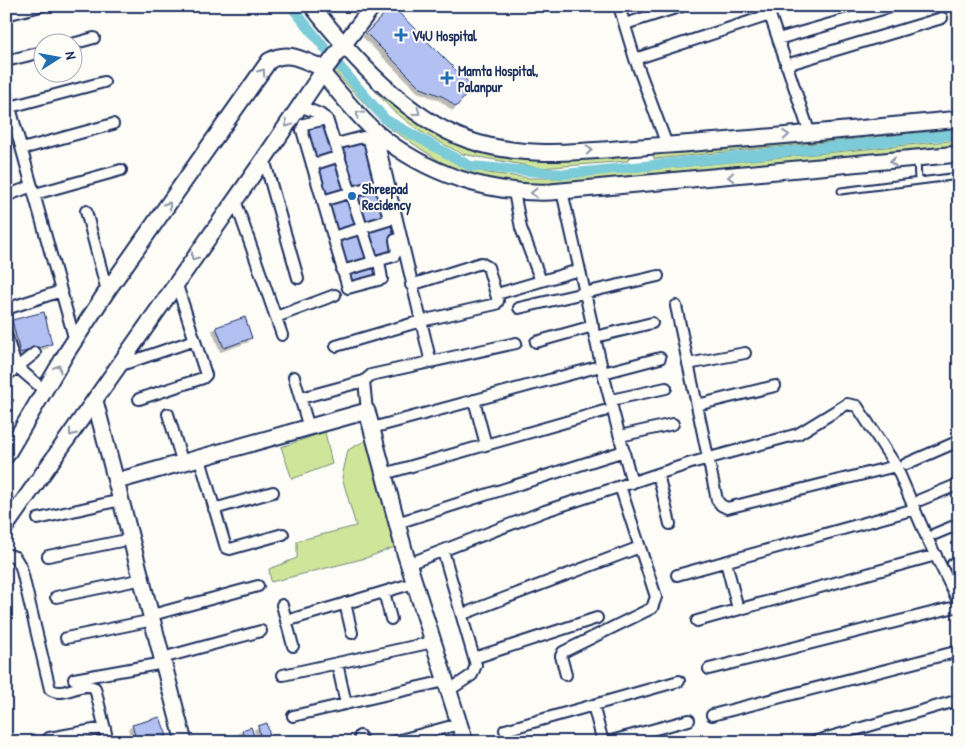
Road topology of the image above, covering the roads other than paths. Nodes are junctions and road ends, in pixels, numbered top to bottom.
1 (41, 6) edge
2 (312, 6) edge
3 (372, 6) edge
4 (619, 6) edge
5 (682, 6) edge
6 (890, 7) edge
7 (768, 10) edge
8 (6, 15) edge
9 (942, 18) dead end
10 (625, 24) junction
11 (94, 38) dead end
12 (778, 39) junction
13 (82, 41) edge
14 (32, 54) edge
15 (635, 59) junction
16 (332, 60) junction
17 (6, 61) edge
18 (786, 65) junction
19 (104, 82) dead end
20 (6, 92) edge
21 (300, 106) junction
22 (10, 107) junction
23 (327, 119) junction
24 (959, 119) edge
25 (113, 124) dead end
26 (376, 131) junction
27 (810, 134) junction
28 (336, 144) junction
29 (667, 145) junction
30 (22, 149) junction
31 (959, 154) edge
32 (340, 156) junction
33 (264, 160) junction
34 (917, 160) junction
35 (312, 165) junction
36 (121, 170) dead end
37 (959, 176) edge
38 (918, 181) junction
39 (380, 184) junction
40 (33, 190) junction
41 (562, 191) junction
42 (841, 191) dead end
43 (514, 192) junction
44 (351, 193) junction
45 (6, 196) edge
46 (235, 200) junction
47 (322, 201) junction
48 (86, 211) dead end
49 (389, 220) junction
50 (362, 228) junction
51 (332, 237) junction
52 (376, 261) junction
53 (579, 270) junction
54 (342, 271) junction
55 (658, 276) dead end
56 (298, 278) dead end
57 (541, 281) junction
58 (176, 282) junction
59 (411, 285) junction
60 (62, 291) junction
61 (107, 291) junction
62 (497, 294) junction
63 (585, 294) junction
64 (334, 295) dead end
65 (676, 306) dead end
66 (519, 308) dead end
67 (6, 309) edge
68 (276, 317) junction
69 (421, 321) junction
70 (652, 323) dead end
71 (594, 332) junction
72 (6, 335) edge
73 (282, 336) dead end
74 (195, 340) junction
75 (75, 341) junction
76 (536, 342) dead end
77 (516, 343) dead end
78 (336, 346) dead end
79 (35, 353) dead end
80 (745, 354) dead end
81 (660, 358) dead end
82 (431, 363) junction
83 (688, 364) junction
84 (16, 366) junction
85 (117, 366) junction
86 (600, 370) junction
87 (6, 376) edge
88 (294, 377) dead end
89 (364, 381) junction
90 (775, 386) dead end
91 (666, 388) dead end
92 (44, 391) junction
93 (301, 398) junction
94 (138, 399) dead end
95 (474, 400) junction
96 (610, 400) junction
97 (95, 401) junction
98 (697, 405) junction
99 (366, 411) junction
100 (604, 412) dead end
101 (168, 414) dead end
102 (673, 424) dead end
103 (309, 428) junction
104 (372, 428) junction
105 (620, 436) junction
106 (959, 441) edge
107 (486, 445) junction
108 (624, 451) junction
109 (6, 456) edge
110 (708, 458) junction
111 (200, 459) junction
112 (183, 464) junction
113 (901, 465) junction
114 (384, 474) junction
115 (658, 474) junction
116 (116, 481) junction
117 (632, 482) junction
118 (959, 484) edge
119 (620, 486) junction
120 (273, 492) dead end
121 (122, 500) junction
122 (917, 504) junction
123 (214, 509) junction
124 (38, 519) dead end
125 (397, 523) junction
126 (670, 524) dead end
127 (959, 524) edge
128 (6, 526) edge
129 (283, 534) dead end
130 (935, 534) dead end
131 (131, 539) junction
132 (640, 547) junction
133 (443, 551) junction
134 (6, 554) edge
135 (936, 555) junction
136 (48, 556) dead end
137 (726, 562) junction
138 (408, 564) junction
139 (677, 575) dead end
140 (143, 579) junction
141 (414, 583) junction
142 (258, 586) dead end
143 (384, 592) junction
144 (56, 597) dead end
145 (345, 603) junction
146 (282, 604) dead end
147 (959, 605) edge
148 (738, 610) junction
149 (463, 614) junction
150 (152, 617) junction
151 (597, 618) dead end
152 (391, 619) dead end
153 (286, 620) junction
154 (697, 621) dead end
155 (261, 631) dead end
156 (352, 633) dead end
157 (66, 638) dead end
158 (433, 642) junction
159 (293, 646) dead end
160 (959, 651) edge
161 (474, 658) junction
162 (163, 660) junction
163 (337, 663) junction
164 (709, 669) dead end
165 (566, 675) dead end
166 (283, 676) dead end
167 (74, 679) dead end
168 (679, 681) dead end
169 (447, 686) junction
170 (959, 700) edge
171 (346, 704) junction
172 (594, 705) junction
173 (712, 715) dead end
174 (293, 716) dead end
175 (689, 720) dead end
176 (459, 724) junction
177 (105, 728) junction
178 (505, 730) dead end
179 (49, 738) dead end
180 (108, 742) edge
181 (184, 742) edge
182 (393, 742) edge
183 (465, 742) edge
184 (603, 742) edge
185 (607, 742) edge
186 (813, 742) edge

1 - 8 street
2 - 16 street
3 - 16 street
4 - 10 street
5 - 10 street
6 - 12 street
7 - 12 street
7 - 15 street
9 - 18 street
10 - 15 street
11 - 13 street
12 - 18 street
14 - 17 street
15 - 29 street
16 - 21 street
26 -> 16 street
16 -> 29 street
61 -> 16 street
18 - 27 street
19 - 22 street
20 - 22 street
21 - 23 street
21 -> 33 street
22 - 30 street
23 - 28 street
23 - 35 street
24 - 27 street
25 - 30 street
26 - 43 street
26 - 59 street
29 -> 27 street
28 - 32 street
28 - 39 street
30 - 40 street
31 - 34 street
32 - 35 street
32 - 44 street
33 - 46 street
33 - 56 street
34 - 38 lane
34 -> 41 street
35 - 47 street
36 - 40 street
37 - 38 lane
38 - 42 lane
39 - 44 street
39 - 49 street
40 - 45 street
40 - 60 street
41 -> 43 street
41 - 53 street
43 - 57 street
44 - 47 street
44 - 50 street
46 -> 58 street
46 - 68 street
47 - 51 street
48 - 61 street
49 - 50 street
49 - 52 street
50 - 51 street
50 - 52 street
51 - 54 street
52 - 54 street
52 - 54 street
53 - 57 street
53 - 63 street
55 - 63 street
57 - 62 street
58 - 74 street
58 - 85 street
59 - 62 street
59 - 69 street
60 - 67 street
60 - 75 street
61 - 75 street
62 - 69 street
63 - 66 street
63 - 71 street
64 - 68 street
65 - 83 street
68 - 73 street
69 - 78 street
69 - 82 street
70 - 71 street
71 - 76 street
71 - 86 street
72 - 84 street
74 - 85 street
74 - 94 street
92 -> 75 street
77 - 82 street
79 - 84 street
80 - 83 street
81 - 86 street
82 - 89 street
83 - 98 street
84 - 87 street
84 - 92 street
85 - 97 street
86 - 95 street
86 - 96 street
88 - 93 street
89 - 93 street
89 - 99 street
90 - 98 street
91 - 96 street
92 - 109 street
93 - 103 street
95 - 104 street
95 - 107 street
96 - 105 street
97 - 116 street
97 -> 128 street
98 - 110 street
99 - 103 street
99 - 104 street
100 - 107 street
101 - 112 street
102 - 105 street
103 - 111 street
104 - 114 street
105 - 108 street
106 - 113 street
107 - 114 street
108 - 117 street
108 - 125 street
110 - 113 street
110 - 113 street
110 - 115 street
111 - 112 street
111 - 123 street
112 - 116 street
113 - 122 street
114 - 125 street
115 - 117 street
115 - 126 street
116 - 121 street
117 - 119 street
118 - 122 street
119 - 132 street
119 - 133 street
120 - 123 street
121 - 124 street
121 - 131 street
122 - 135 street
122 - 137 street
123 - 129 street
125 - 138 street
127 - 130 street
131 - 136 street
131 - 140 street
132 - 149 street
132 - 165 street
133 - 138 street
133 - 149 street
134 - 177 street
135 - 147 street
135 - 148 street
137 - 139 street
137 - 148 street
138 - 141 street
140 - 144 street
140 - 150 street
141 - 143 street
141 - 158 street
142 - 150 street
143 - 145 street
143 - 152 street
145 - 153 street
145 - 156 street
146 - 153 street
147 - 164 street
148 - 154 street
149 - 161 street
150 - 157 street
150 - 162 street
151 - 161 street
153 - 159 street
155 - 162 street
158 - 163 street
158 - 169 street
160 - 173 street
161 - 169 street
162 - 167 street
162 - 181 street
163 - 166 street
163 - 171 street
168 - 172 street
169 - 171 street
169 - 176 street
170 - 186 street
171 - 174 street
172 - 178 street
172 - 184 street
175 - 185 street
176 - 182 street
176 - 183 street
177 - 179 street
177 - 180 street

